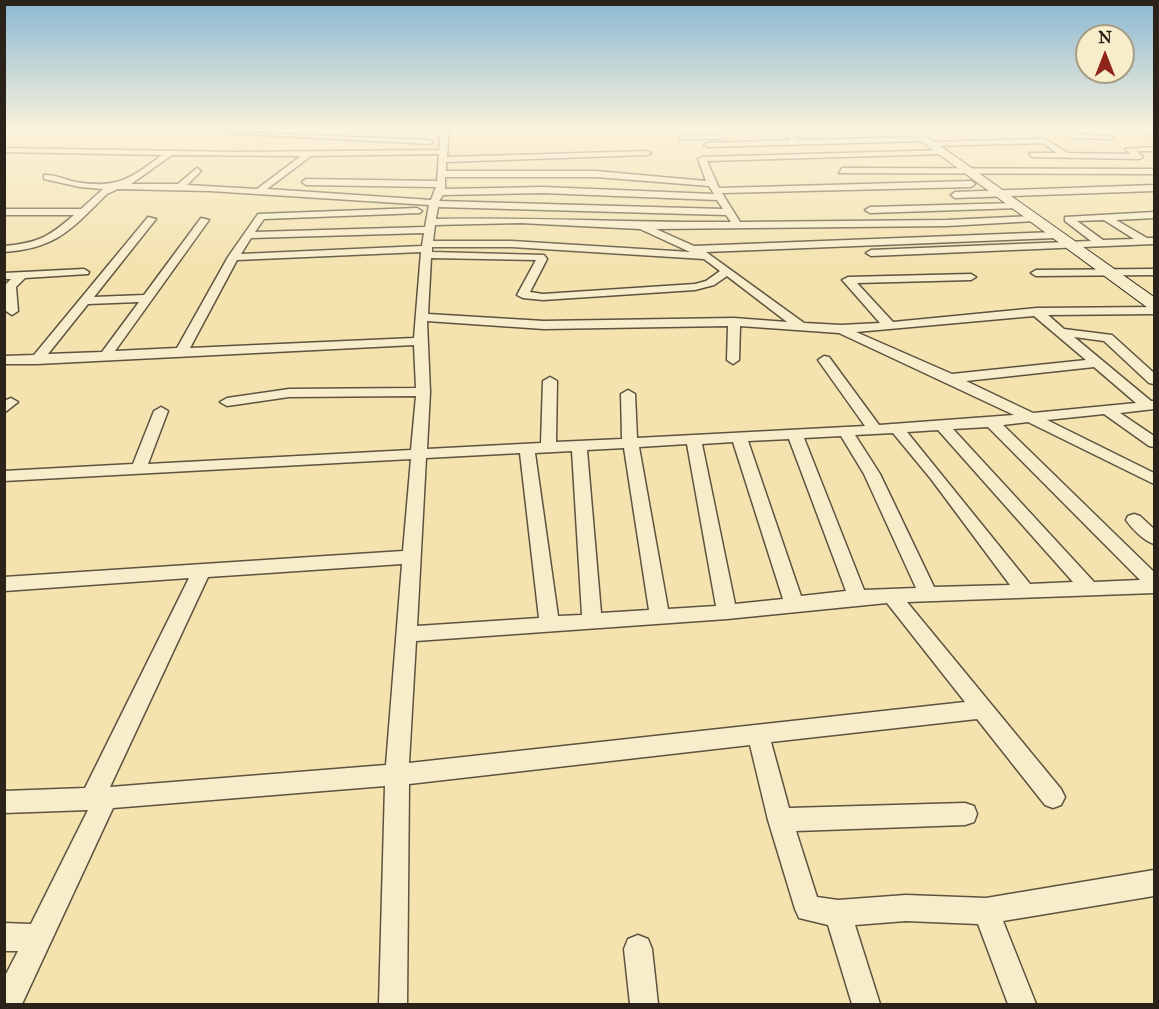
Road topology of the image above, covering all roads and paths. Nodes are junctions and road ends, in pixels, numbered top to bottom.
1 (140, 175) edge
2 (193, 175) edge
3 (281, 175) edge
4 (354, 175) edge
5 (371, 175) edge
6 (541, 175) edge
7 (588, 175) edge
8 (605, 175) edge
9 (709, 175) edge
10 (844, 175) edge
11 (975, 175) edge
12 (47, 177) dead end
13 (787, 180) dead end
14 (273, 181) junction
15 (291, 182) junction
16 (987, 183) junction
17 (852, 186) junction
18 (113, 187) junction
19 (180, 187) junction
20 (715, 188) junction
21 (1155, 188) edge
22 (246, 190) junction
23 (260, 190) junction
24 (279, 191) junction
25 (624, 193) junction
26 (1002, 194) junction
27 (436, 197) edge
28 (896, 197) dead end
29 (1016, 206) junction
30 (625, 209) junction
31 (870, 210) dead end
32 (4, 212) edge
33 (83, 212) junction
34 (729, 212) junction
35 (1155, 215) edge
36 (1105, 217) junction
37 (151, 219) dead end
38 (1032, 219) junction
39 (204, 220) dead end
40 (642, 226) junction
41 (738, 226) junction
42 (248, 235) junction
43 (1055, 236) junction
44 (1150, 242) edge
45 (1102, 244) junction
46 (1069, 245) junction
47 (4, 249) edge
48 (695, 249) junction
49 (846, 253) dead end
50 (709, 256) junction
51 (233, 257) junction
52 (727, 271) junction
53 (1106, 271) junction
54 (84, 272) dead end
55 (1155, 272) edge
56 (1036, 273) dead end
57 (22, 275) junction
58 (4, 276) edge
59 (971, 277) dead end
60 (543, 297) junction
61 (146, 298) junction
62 (84, 301) junction
63 (1155, 304) edge
64 (1155, 310) edge
65 (1037, 312) junction
66 (7, 314) edge
67 (424, 317) junction
68 (734, 322) junction
69 (544, 324) junction
70 (799, 325) junction
71 (890, 326) junction
72 (841, 329) junction
73 (1062, 332) junction
74 (420, 341) junction
75 (181, 352) junction
76 (105, 356) junction
77 (4, 360) edge
78 (37, 360) junction
79 (733, 360) dead end
80 (824, 360) dead end
81 (1097, 363) junction
82 (950, 378) junction
83 (1155, 380) edge
84 (550, 381) dead end
85 (423, 392) junction
86 (628, 394) dead end
87 (227, 402) dead end
88 (1151, 405) edge
89 (1107, 410) junction
90 (161, 411) dead end
91 (1033, 418) junction
92 (992, 422) junction
93 (941, 425) junction
94 (896, 428) junction
95 (875, 430) junction
96 (845, 431) junction
97 (795, 434) junction
98 (739, 436) junction
99 (693, 438) junction
100 (630, 441) junction
101 (1155, 443) edge
102 (579, 444) junction
103 (548, 446) junction
104 (527, 447) junction
105 (418, 454) junction
106 (140, 468) junction
107 (4, 476) edge
108 (1155, 479) edge
109 (1134, 520) dead end
110 (1155, 538) edge
111 (411, 557) junction
112 (201, 573) junction
113 (4, 584) edge
114 (1155, 585) edge
115 (1024, 590) junction
116 (1091, 591) junction
117 (928, 594) junction
118 (892, 596) junction
119 (857, 597) junction
120 (794, 603) junction
121 (727, 612) junction
122 (660, 616) junction
123 (592, 622) junction
124 (550, 625) junction
125 (407, 634) junction
126 (984, 709) junction
127 (758, 734) junction
128 (397, 775) junction
129 (1053, 797) dead end
130 (99, 799) junction
131 (4, 802) edge
132 (965, 814) dead end
133 (780, 820) junction
134 (1155, 882) edge
135 (986, 911) junction
136 (838, 913) junction
137 (4, 937) edge
138 (39, 938) junction
139 (638, 949) dead end
140 (7, 1005) edge
141 (393, 1005) edge
142 (644, 1005) edge
143 (866, 1005) edge
144 (1022, 1005) edge

1 - 18 street
2 - 19 street
3 - 14 street
4 - 27 street
5 - 27 street
6 - 27 street
7 - 27 street
8 - 20 street
9 - 20 street
10 - 17 street
11 - 16 street
12 - 18 street
13 - 20 street
14 - 15 street
14 - 22 street
14 - 23 street
15 - 24 street
15 - 27 street
16 - 17 street
16 - 26 street
17 - 20 street
18 - 19 street
18 - 33 street
19 - 22 street
20 - 25 street
20 - 34 street
21 - 26 street
22 - 23 street
23 - 24 street
24 - 27 street
25 - 27 street
25 - 30 street
26 - 28 street
26 - 29 street
27 - 30 street
27 - 40 street
27 - 42 street
27 - 42 street
27 - 50 street
27 - 51 street
27 - 60 street
27 - 67 street
29 - 31 street
29 - 38 street
30 - 34 street
32 - 33 street
33 - 47 street
34 - 41 street
35 - 36 street
36 - 44 street
36 - 45 street
37 - 62 street
38 - 41 street
38 - 43 street
39 - 61 street
40 - 41 street
40 - 48 street
42 - 51 street
43 - 46 street
43 - 48 street
44 - 45 street
45 - 46 street
46 - 49 street
46 - 53 street
48 - 50 street
50 - 52 street
51 - 75 street
52 - 60 street
52 - 70 street
53 - 55 street
53 - 56 street
53 - 63 street
54 - 57 street
57 - 58 street
57 - 66 street
59 - 71 street
60 - 69 street
61 - 62 street
61 - 76 street
62 - 78 street
64 - 65 street
65 - 71 street
65 - 73 street
67 - 69 street
67 - 74 street
68 - 69 street
68 - 70 street
68 - 79 street
70 - 72 street
71 - 72 street
72 - 82 street
73 - 81 street
73 - 83 street
74 - 75 street
74 - 85 street
75 - 76 street
76 - 78 street
77 - 78 street
80 - 95 street
81 - 82 street
81 - 88 street
82 - 91 street
84 - 103 street
85 - 87 street
85 - 105 street
86 - 100 street
88 - 89 street
89 - 91 street
89 - 101 street
90 - 106 street
91 - 92 street
91 - 108 street
92 - 93 street
92 - 114 street
93 - 94 street
93 - 116 street
94 - 95 street
94 - 115 street
95 - 96 street
96 - 97 street
96 - 117 street
97 - 98 street
97 - 119 street
98 - 99 street
98 - 120 street
99 - 100 street
99 - 121 street
100 - 102 street
100 - 122 street
102 - 103 street
102 - 123 street
103 - 104 street
104 - 105 street
104 - 124 street
105 - 106 street
105 - 111 street
106 - 107 street
109 - 110 street
111 - 112 street
111 - 125 street
112 - 113 street
112 - 130 street
114 - 116 street
115 - 116 street
115 - 117 street
117 - 118 street
118 - 119 street
118 - 126 street
119 - 120 street
120 - 121 street
121 - 122 street
122 - 123 street
123 - 124 street
124 - 125 street
125 - 128 street
126 - 127 street
126 - 129 street
127 - 128 street
127 - 133 street
128 - 130 street
128 - 141 street
130 - 131 street
130 - 138 street
132 - 133 street
133 - 136 street
134 - 135 street
135 - 136 street
135 - 144 street
136 - 143 street
137 - 138 street
138 - 140 street
139 - 142 street

